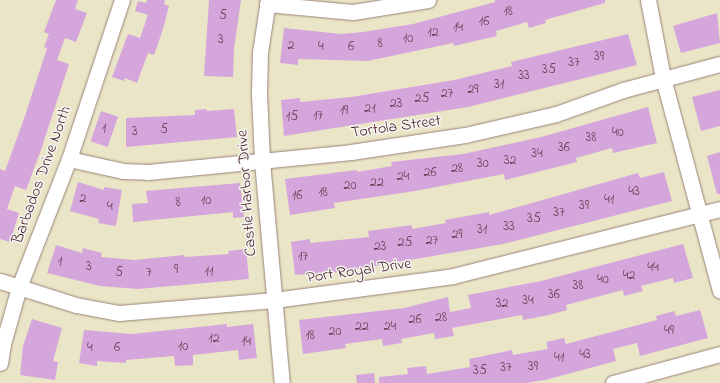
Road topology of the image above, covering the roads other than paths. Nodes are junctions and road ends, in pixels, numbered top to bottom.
1 (122, 0) edge
2 (428, 0) edge
3 (648, 0) edge
4 (268, 2) edge
5 (720, 64) edge
6 (663, 78) junction
7 (69, 159) junction
8 (262, 161) junction
9 (720, 209) edge
10 (700, 214) junction
11 (0, 281) edge
12 (19, 287) junction
13 (720, 290) edge
14 (274, 300) junction
15 (720, 354) edge
16 (0, 363) edge
17 (282, 383) edge
18 (613, 383) edge

1 - 7 street, Barbados Drive North
2 - 4 street
3 - 6 street
4 - 8 street, Castle Harbor Drive
5 - 6 street, Tortola Street
6 - 8 street, Tortola Street
6 - 10 street
7 - 8 street, Tortola Street
7 - 12 street, Barbados Drive North
8 - 14 street, Castle Harbor Drive
9 - 10 street, Port Royal Drive
10 - 13 street
10 - 14 street, Port Royal Drive
11 - 12 street, Port Royal Drive
12 - 14 street, Port Royal Drive
12 - 16 street, Barbados Drive North
14 - 17 street, Castle Harbor Drive
15 - 18 street

